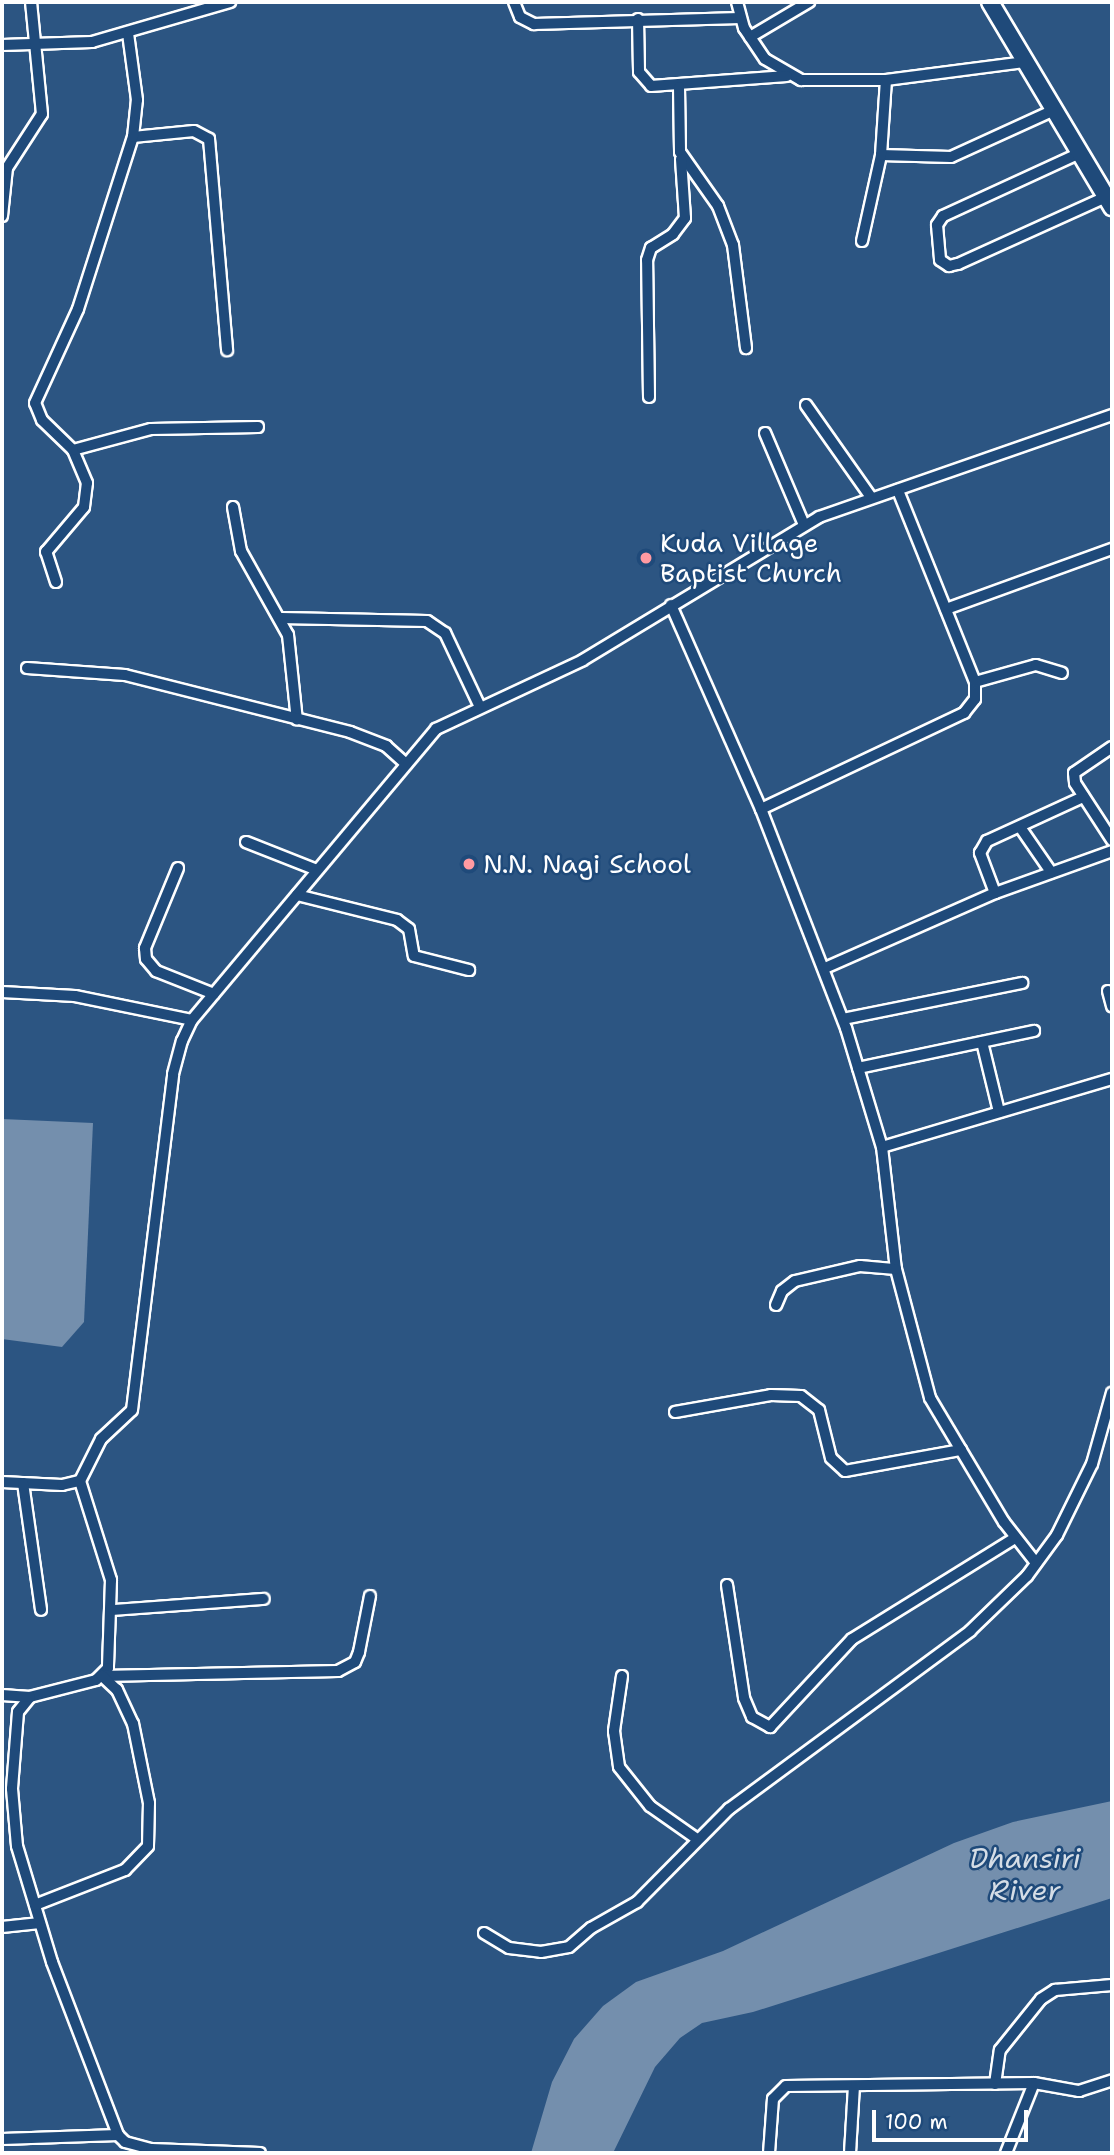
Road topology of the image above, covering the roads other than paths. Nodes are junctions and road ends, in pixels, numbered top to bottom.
1 (31, 2) edge
2 (186, 2) edge
3 (230, 2) edge
4 (513, 2) edge
5 (737, 2) edge
6 (809, 2) edge
7 (990, 2) edge
8 (189, 14) junction
9 (740, 18) junction
10 (638, 19) junction
11 (128, 33) junction
12 (750, 37) junction
13 (35, 44) junction
14 (2, 45) edge
15 (1024, 62) junction
16 (787, 76) junction
17 (887, 80) junction
18 (679, 87) junction
19 (1054, 110) junction
20 (132, 137) junction
21 (680, 152) junction
22 (1080, 153) junction
23 (881, 155) junction
24 (1109, 202) edge
25 (2, 203) edge
26 (2, 216) edge
27 (862, 242) dead end
28 (746, 348) dead end
29 (227, 350) dead end
30 (649, 397) dead end
31 (806, 405) dead end
32 (1112, 415) edge
33 (258, 427) dead end
34 (765, 433) dead end
35 (73, 450) junction
36 (898, 490) junction
37 (871, 497) junction
38 (233, 507) dead end
39 (804, 525) junction
40 (1112, 549) edge
41 (56, 582) dead end
42 (671, 605) junction
43 (946, 609) junction
44 (281, 618) junction
45 (27, 668) dead end
46 (1062, 673) dead end
47 (975, 682) junction
48 (480, 707) junction
49 (297, 720) junction
50 (1112, 747) edge
51 (406, 764) junction
52 (1083, 797) junction
53 (761, 809) junction
54 (1020, 827) junction
55 (1112, 841) edge
56 (246, 842) dead end
57 (1112, 851) edge
58 (178, 868) dead end
59 (317, 870) junction
60 (1051, 872) junction
61 (995, 893) junction
62 (297, 895) junction
63 (825, 968) junction
64 (469, 970) dead end
65 (1022, 983) dead end
66 (1108, 991) dead end
67 (2, 992) edge
68 (214, 994) junction
69 (1112, 1006) edge
70 (843, 1019) junction
71 (192, 1020) junction
72 (1034, 1031) dead end
73 (982, 1042) junction
74 (858, 1068) junction
75 (1112, 1079) edge
76 (999, 1112) junction
77 (882, 1147) junction
78 (896, 1269) junction
79 (776, 1305) dead end
80 (1112, 1393) edge
81 (675, 1412) dead end
82 (961, 1450) junction
83 (80, 1481) junction
84 (2, 1482) edge
85 (23, 1483) junction
86 (1015, 1538) junction
87 (1036, 1563) junction
88 (727, 1585) dead end
89 (370, 1596) dead end
90 (264, 1599) dead end
91 (41, 1610) dead end
92 (113, 1610) junction
93 (102, 1676) junction
94 (622, 1676) dead end
95 (2, 1695) edge
96 (30, 1697) junction
97 (697, 1839) junction
98 (35, 1905) junction
99 (40, 1923) junction
100 (2, 1927) edge
101 (484, 1933) dead end
102 (1112, 1985) edge
103 (1112, 2080) edge
104 (1034, 2083) junction
105 (995, 2084) junction
106 (853, 2086) junction
107 (118, 2135) junction
108 (2, 2139) edge
109 (260, 2153) edge
110 (769, 2153) edge
111 (850, 2153) edge
112 (1006, 2153) edge

1 - 13 street
2 - 8 street
3 - 8 street
4 - 10 street
5 - 9 street
6 - 12 street
7 - 15 main road
8 - 11 street
9 - 10 street
9 - 12 street
10 - 18 street
11 - 13 street
11 - 20 street
12 - 16 street
13 - 14 street
13 - 25 street
15 - 17 street
15 - 19 main road
16 - 17 street
16 - 18 street
17 - 23 street
18 - 21 street
19 - 22 main road
19 - 23 street
20 - 29 street
20 - 35 street
21 - 28 street
21 - 30 street
22 - 24 main road
22 - 24 street
23 - 27 street
25 - 26 street
31 - 37 street
32 - 36 street
33 - 35 street
34 - 39 street
35 - 41 street
36 - 37 street
36 - 43 street
37 - 39 street
38 - 44 street
39 - 42 street
40 - 43 street
42 - 48 street
42 - 53 street
43 - 47 street
44 - 48 street
44 - 49 street
45 - 49 street
46 - 47 street
47 - 53 street
48 - 51 street
49 - 51 street
50 - 52 street
51 - 59 street
52 - 54 street
52 - 55 street
53 - 63 street
54 - 60 street
54 - 61 street
56 - 59 street
57 - 60 street
58 - 68 street
59 - 62 street
60 - 61 street
61 - 63 street
62 - 64 street
62 - 68 street
63 - 70 street
65 - 70 street
66 - 69 street
67 - 71 street
68 - 71 street
70 - 74 street
71 - 83 street
72 - 73 street
73 - 74 street
73 - 76 street
74 - 77 street
75 - 76 street
76 - 77 street
77 - 78 street
78 - 79 street
78 - 82 street
80 - 87 street
81 - 82 street
82 - 86 street
83 - 85 street
83 - 92 street
84 - 85 street
85 - 91 street
86 - 87 street
86 - 88 street
87 - 97 street
89 - 93 street
90 - 92 street
92 - 93 street
93 - 96 street
93 - 98 street
94 - 97 street
95 - 96 street
96 - 98 street
97 - 101 street
98 - 99 street
99 - 100 street
99 - 107 street
102 - 105 street
103 - 104 street
104 - 105 street
104 - 112 street
105 - 106 street
106 - 110 street
106 - 111 street
107 - 108 street
107 - 109 street

